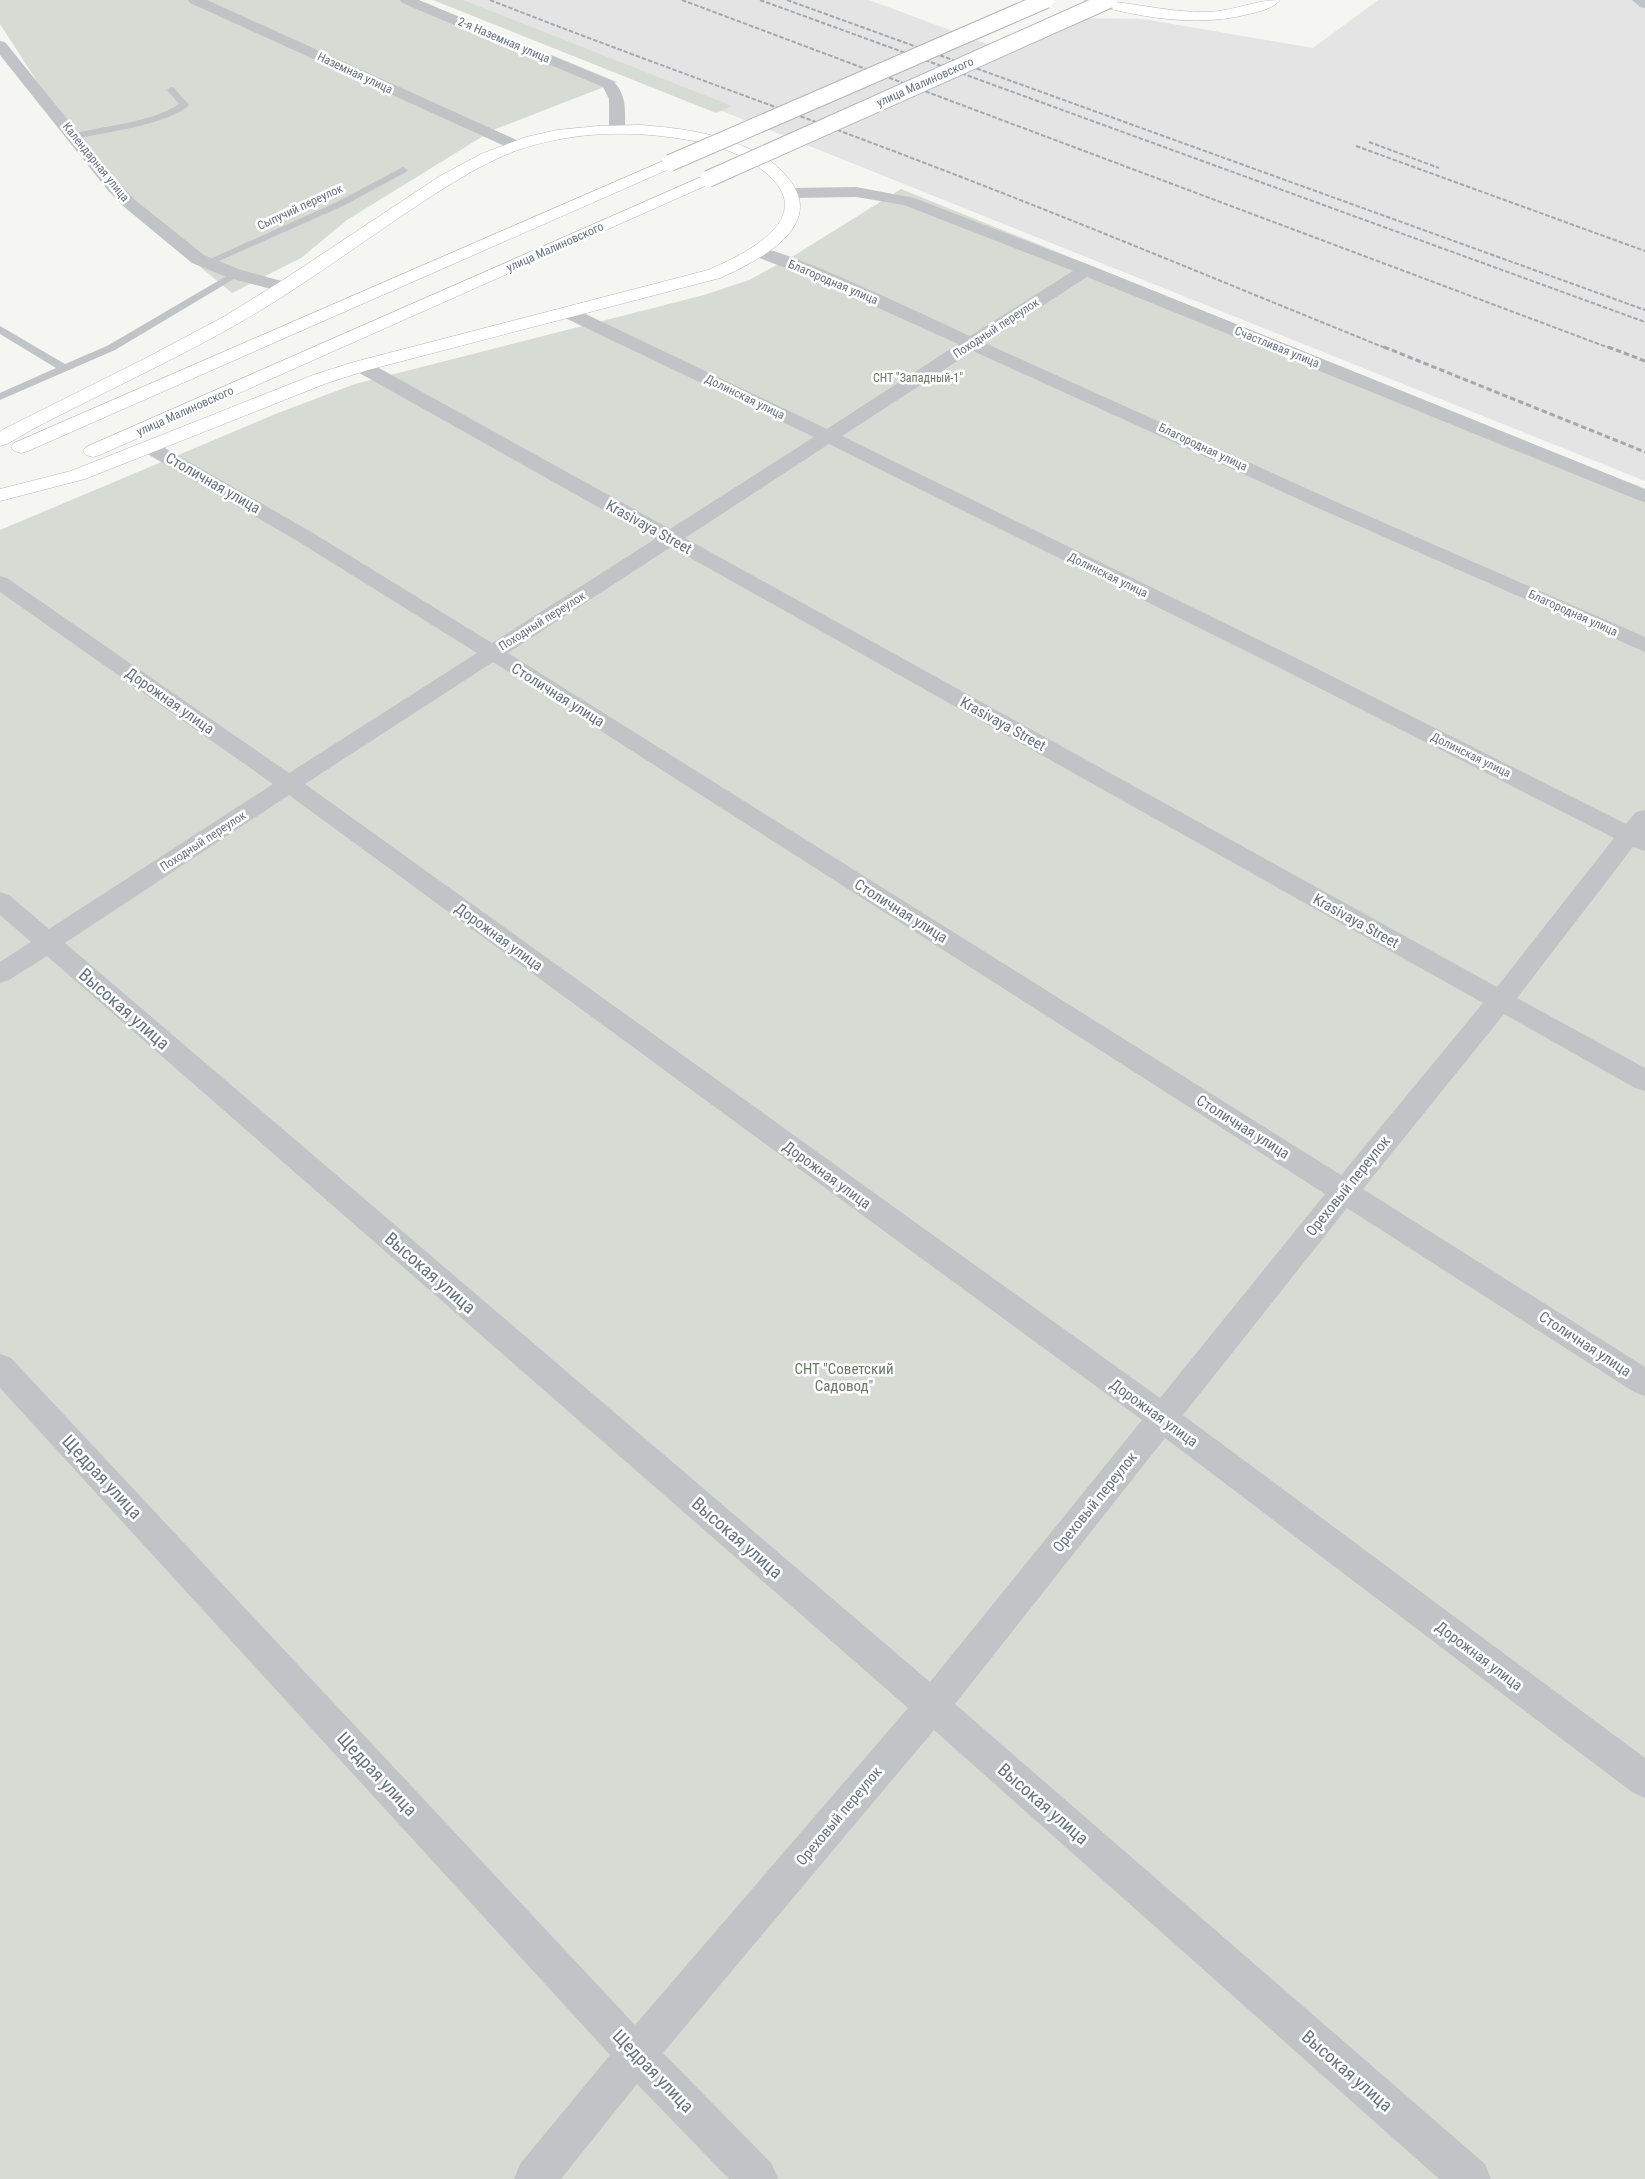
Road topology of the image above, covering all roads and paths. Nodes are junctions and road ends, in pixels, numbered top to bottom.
1 (195, 0) edge
2 (407, 0) edge
3 (1046, 0) edge
4 (1092, 0) edge
5 (1109, 0) edge
6 (1273, 0) edge
7 (1639, 0) edge
8 (1645, 4) edge
9 (0, 45) edge
10 (170, 90) dead end
11 (617, 129) junction
12 (75, 136) junction
13 (514, 145) junction
14 (403, 170) dead end
15 (792, 193) junction
16 (760, 252) junction
17 (206, 263) junction
18 (1086, 270) junction
19 (235, 274) junction
20 (283, 287) junction
21 (569, 313) junction
22 (0, 329) edge
23 (973, 344) junction
24 (361, 366) junction
25 (65, 369) junction
26 (0, 397) edge
27 (827, 436) junction
28 (0, 440) edge
29 (151, 448) junction
30 (0, 456) edge
31 (0, 493) edge
32 (1645, 496) edge
33 (671, 539) junction
34 (0, 582) edge
35 (1645, 645) edge
36 (492, 653) junction
37 (289, 784) junction
38 (1640, 832) edge
39 (0, 902) edge
40 (47, 943) junction
41 (0, 974) edge
42 (1500, 1001) junction
43 (1645, 1081) edge
44 (1344, 1191) junction
45 (0, 1367) edge
46 (1645, 1383) edge
47 (1162, 1418) junction
48 (932, 1706) junction
49 (1645, 1780) edge
50 (636, 2054) junction
51 (535, 2179) edge
52 (757, 2179) edge
53 (1470, 2179) edge

1 - 13 street, Наземная улица
2 - 11 street, 2-я Наземная улица
3 - 30 highway, улица Малиновского, bridge
4 - 6 highway
5 - 31 highway, улица Малиновского, bridge
7 - 8 street
9 - 12 street, Календарная улица
10 - 12 lane
11 - 13 highway
11 - 15 highway
12 - 17 street, Календарная улица
13 - 20 highway
14 - 17 lane, Сыпучий переулок
15 - 16 highway
15 - 18 street, Счастливая улица
16 - 21 highway
16 - 23 street, Благородная улица
17 - 19 street, Календарная улица
18 - 23 street, Походный переулок
18 - 32 street, Счастливая улица
19 - 20 street, Календарная улица
19 - 25 lane
20 - 28 highway
21 - 24 highway
21 - 27 street, Долинская улица
22 - 25 lane
23 - 27 street, Походный переулок
23 - 35 street, Благородная улица
24 - 29 highway
24 - 33 street, Krasivaya Street
25 - 26 lane
27 - 33 street, Походный переулок
27 - 38 street, Долинская улица
29 - 31 highway
29 - 36 street, Столичная улица
33 - 36 street, Походный переулок
33 - 42 street, Krasivaya Street
34 - 37 street, Дорожная улица
36 - 37 street, Походный переулок
36 - 44 street, Столичная улица
37 - 40 street, Походный переулок
37 - 47 street, Дорожная улица
38 - 42 street, Ореховый переулок
39 - 40 street, Высокая улица
40 - 41 street, Походный переулок
40 - 48 street, Высокая улица
42 - 43 street, Krasivaya Street
42 - 44 street, Ореховый переулок
44 - 46 street, Столичная улица
44 - 47 street, Ореховый переулок
45 - 50 street, Щедрая улица
47 - 48 street, Ореховый переулок
47 - 49 street, Дорожная улица
48 - 50 street, Ореховый переулок
48 - 53 street, Высокая улица
50 - 51 street, Ореховый переулок
50 - 52 street, Щедрая улица

